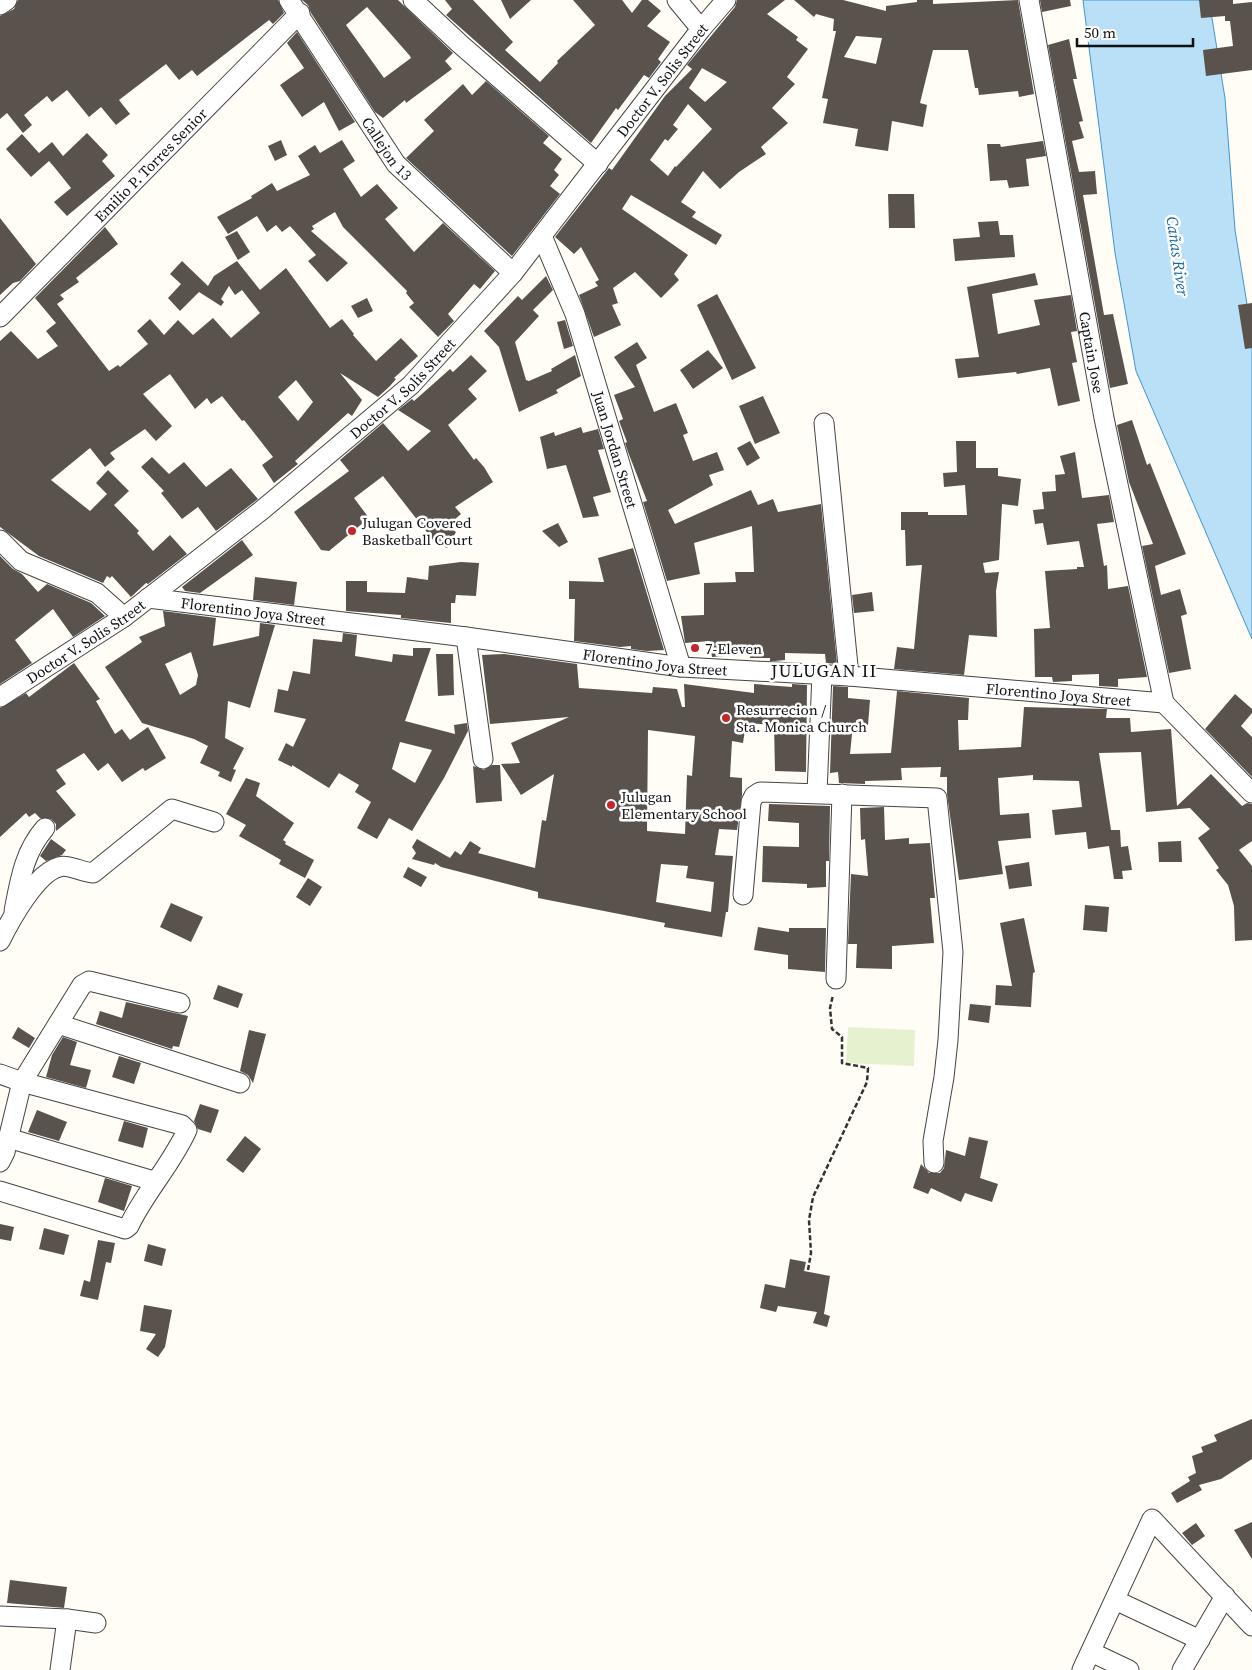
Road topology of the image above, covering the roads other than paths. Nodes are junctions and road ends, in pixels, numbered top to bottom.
1 (7, 0) edge
2 (413, 0) edge
3 (677, 0) edge
4 (726, 0) edge
5 (1029, 0) edge
6 (0, 5) edge
7 (295, 7) edge
8 (701, 29) junction
9 (598, 164) junction
10 (542, 236) junction
11 (513, 273) junction
12 (0, 317) edge
13 (824, 423) dead end
14 (0, 540) edge
15 (148, 598) junction
16 (124, 617) junction
17 (466, 637) junction
18 (681, 667) junction
19 (822, 674) junction
20 (849, 676) junction
21 (0, 697) edge
22 (1164, 703) junction
23 (483, 759) dead end
24 (817, 793) junction
25 (842, 794) junction
26 (1252, 794) edge
27 (214, 822) dead end
28 (45, 828) dead end
29 (743, 895) dead end
30 (14, 912) junction
31 (0, 941) edge
32 (836, 979) road end
33 (180, 1003) dead end
34 (58, 1024) junction
35 (0, 1074) edge
36 (22, 1082) junction
37 (240, 1083) dead end
38 (8, 1138) junction
39 (0, 1162) edge
40 (934, 1163) dead end
41 (154, 1181) junction
42 (0, 1192) edge
43 (1224, 1596) junction
44 (1115, 1600) junction
45 (0, 1616) edge
46 (67, 1619) junction
47 (96, 1623) dead end
48 (1252, 1626) edge
49 (1200, 1640) junction
50 (1090, 1652) junction
51 (60, 1670) edge
52 (1082, 1670) edge
53 (1129, 1670) edge
54 (1182, 1670) edge

1 - 6 street
2 - 9 street
3 - 8 street
4 - 8 street, Doctor V. Solis Street
5 - 22 street, Captain Jose
7 - 11 street, Callejon 13
7 - 12 street, Emilio P. Torres Senior
8 - 9 street, Doctor V. Solis Street
9 - 10 street, Doctor V. Solis Street
10 - 11 street, Doctor V. Solis Street
10 - 18 street, Juan Jordan Street
11 - 15 street, Doctor V. Solis Street
13 - 20 street
14 - 16 street
15 - 16 street, Doctor V. Solis Street
15 - 17 street, Florentino Joya Street
16 - 21 street, Doctor V. Solis Street
17 - 18 street, Florentino Joya Street
17 - 23 street
18 - 19 street, Florentino Joya Street
19 - 20 street, Florentino Joya Street
19 - 24 street
20 - 22 street, Florentino Joya Street
22 - 26 street
24 - 25 street
24 - 29 street
25 - 32 street
25 - 40 street
27 - 30 street
28 - 30 street
30 - 31 street
33 - 34 street
34 - 36 street
34 - 37 street
35 - 36 street
36 - 38 street
36 - 41 street
38 - 39 street
38 - 41 street
41 - 42 street
43 - 44 street
43 - 48 street
43 - 49 street
44 - 49 street
44 - 50 street
45 - 46 street
46 - 47 street
46 - 51 street
49 - 54 street
50 - 52 street
50 - 53 street

